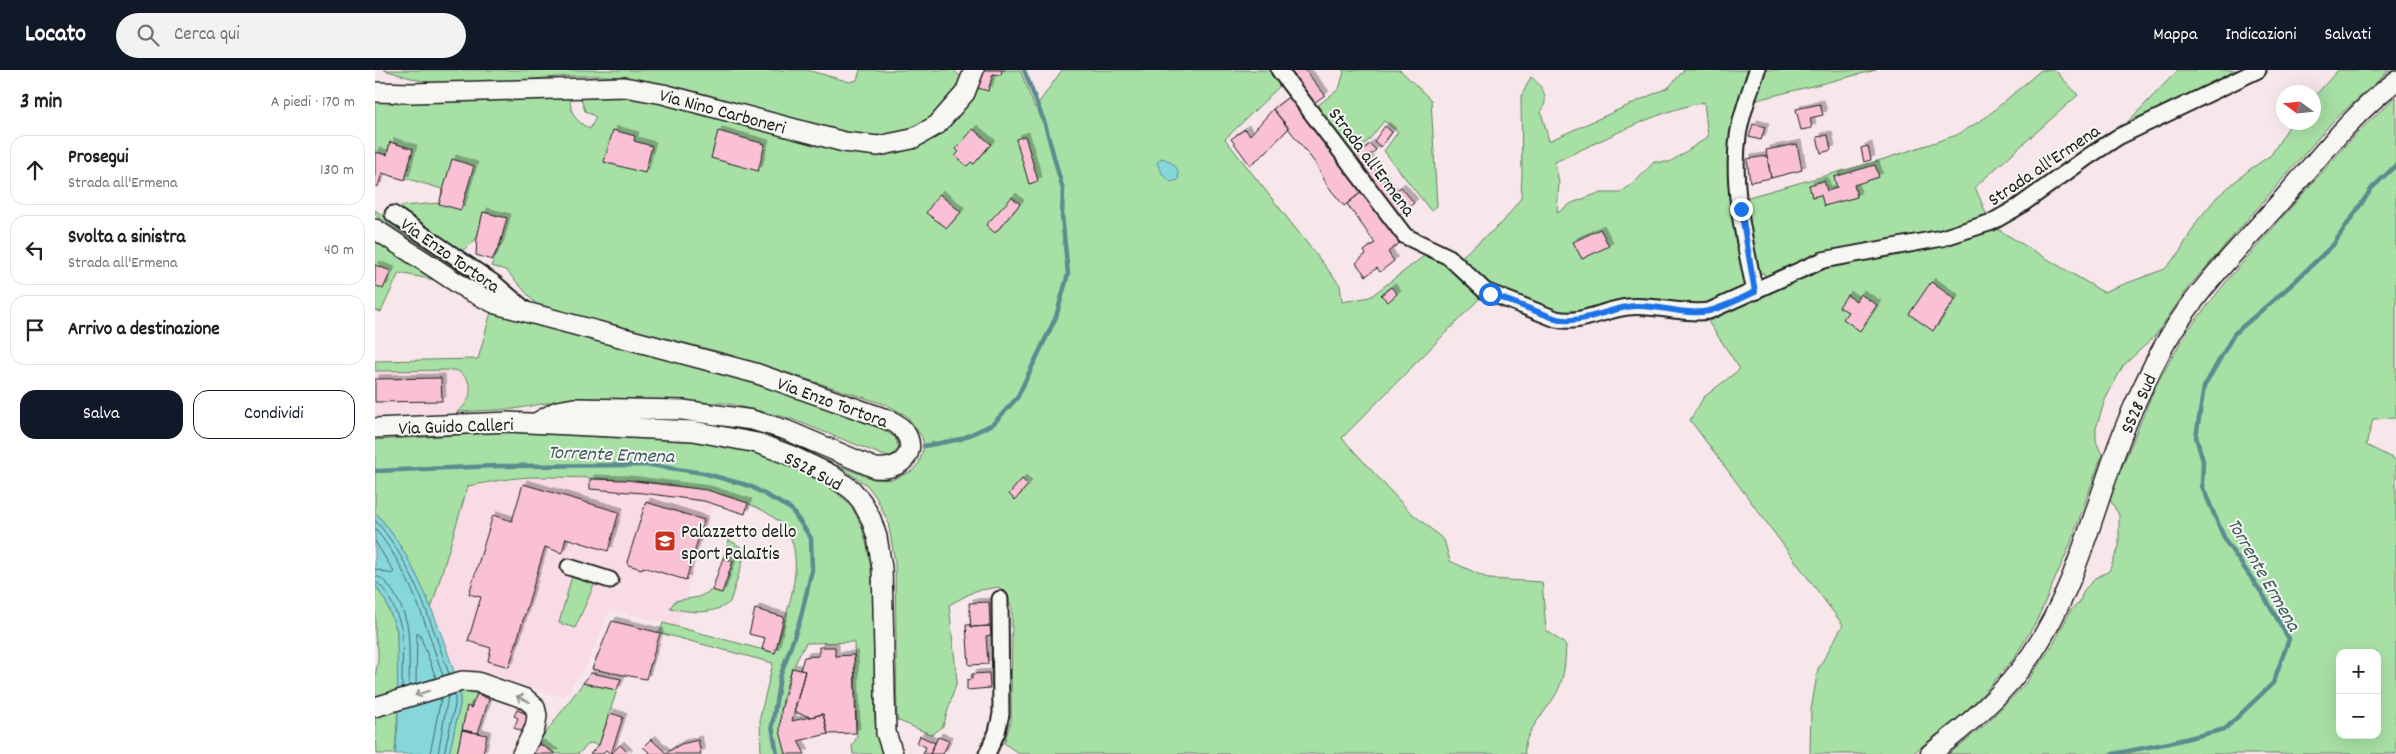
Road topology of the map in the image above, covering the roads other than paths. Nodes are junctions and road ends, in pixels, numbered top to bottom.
1 (973, 70) edge
2 (1279, 70) edge
3 (1757, 70) edge
4 (2259, 70) edge
5 (2396, 81) edge
6 (375, 92) edge
7 (393, 214) dead end
8 (375, 229) edge
9 (1755, 292) junction
10 (530, 314) junction
11 (536, 423) junction
12 (375, 428) edge
13 (569, 567) dead end
14 (610, 580) dead end
15 (1000, 599) dead end
16 (379, 706) edge
17 (522, 754) edge
18 (893, 754) edge
19 (987, 754) edge
20 (1930, 754) edge

1 - 6 main road, Via Nino Carboneri
2 - 9 street, Strada all'Ermena
3 - 9 street
4 - 9 street, Strada all'Ermena
5 - 20 main road, SS28 Sud
7 - 10 street, Via Enzo Tortora
8 - 10 main road, Via Enzo Tortora
10 - 11 main road, Via Enzo Tortora
11 - 12 main road, Via Guido Calleri
11 - 18 main road, SS28 Sud
13 - 14 street
15 - 19 street
17 -> 16 main road

